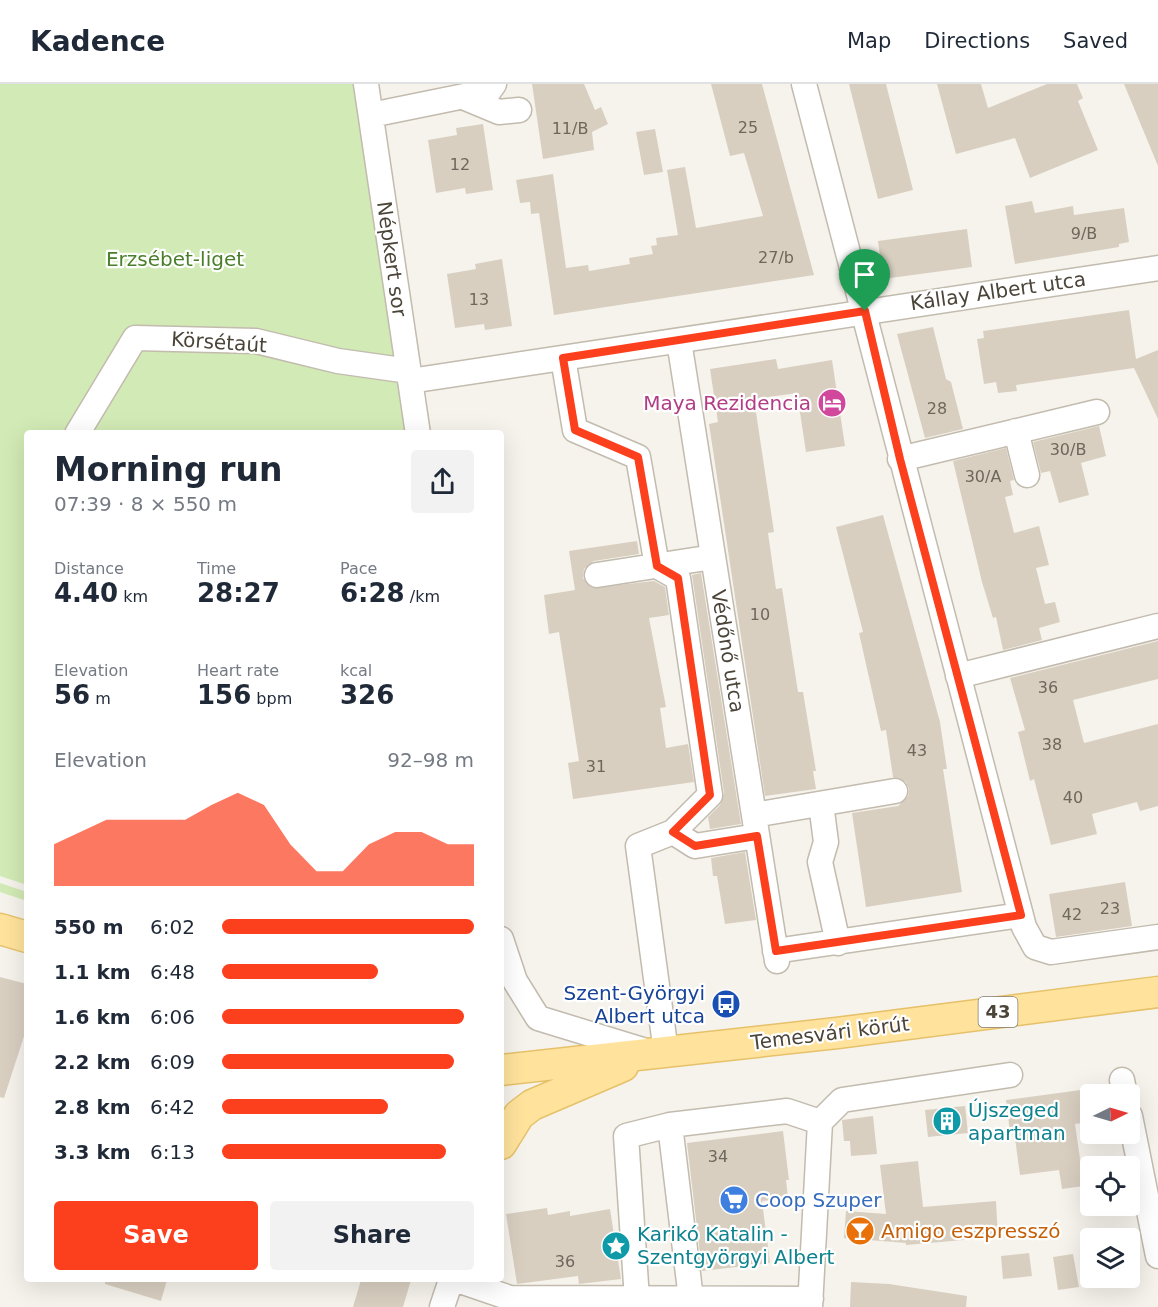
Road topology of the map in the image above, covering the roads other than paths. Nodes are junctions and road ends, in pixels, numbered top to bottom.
1 (366, 84) edge
2 (494, 84) edge
3 (804, 84) edge
4 (463, 97) junction
5 (519, 110) dead end
6 (371, 115) junction
7 (1158, 268) edge
8 (865, 311) junction
9 (679, 341) junction
10 (563, 358) junction
11 (409, 376) junction
12 (1097, 412) dead end
13 (79, 430) edge
14 (417, 430) edge
15 (1016, 431) junction
16 (900, 459) junction
17 (1027, 475) dead end
18 (713, 557) junction
19 (657, 566) junction
20 (597, 575) dead end
21 (1158, 626) edge
22 (958, 676) junction
23 (895, 791) dead end
24 (821, 804) junction
25 (755, 825) junction
26 (673, 832) junction
27 (1021, 915) junction
28 (0, 929) edge
29 (24, 936) edge
30 (1158, 937) edge
31 (838, 943) junction
32 (504, 948) edge
33 (1158, 992) edge
34 (660, 1053) junction
35 (504, 1070) edge
36 (1010, 1075) dead end
37 (820, 1122) junction
38 (670, 1125) junction
39 (504, 1139) edge
40 (1139, 1144) edge
41 (1150, 1176) edge
42 (1158, 1256) edge
43 (450, 1282) edge
44 (463, 1282) edge
45 (637, 1299) junction
46 (691, 1299) junction
47 (810, 1303) edge
48 (442, 1307) edge

1 - 6 street, Népkert sor
2 - 4 street
3 - 8 street
4 - 5 street
4 - 6 street
6 - 11 street, Népkert sor
7 - 8 street, Kállay Albert utca
8 - 9 street, Kállay Albert utca
8 - 16 street
9 - 10 street, Kállay Albert utca
9 - 18 street, Védőnő utca
10 - 11 street, Kállay Albert utca
10 - 19 street
11 - 13 street, Körsétaút
11 - 14 street, Népkert sor
12 - 15 street
15 - 16 street
15 - 17 street
16 - 22 street
18 - 19 street
18 - 25 street, Védőnő utca
19 - 20 street
19 - 26 street
21 - 22 street
22 - 27 street
23 - 24 street
24 - 25 street
24 - 31 street
25 - 26 street
25 - 31 street, Védőnő utca
26 - 34 street
27 - 30 street
27 - 31 street
28 - 29 main road
32 - 34 street
33 - 34 main road, Temesvári körút / 43
34 - 35 main road, Temesvári körút / 43
34 - 39 main road
36 - 37 street
37 - 38 street
37 - 47 street
38 - 45 street
38 - 46 street
40 - 41 street
41 - 42 street
43 - 48 street
44 - 45 street
45 - 46 street
46 - 47 street

